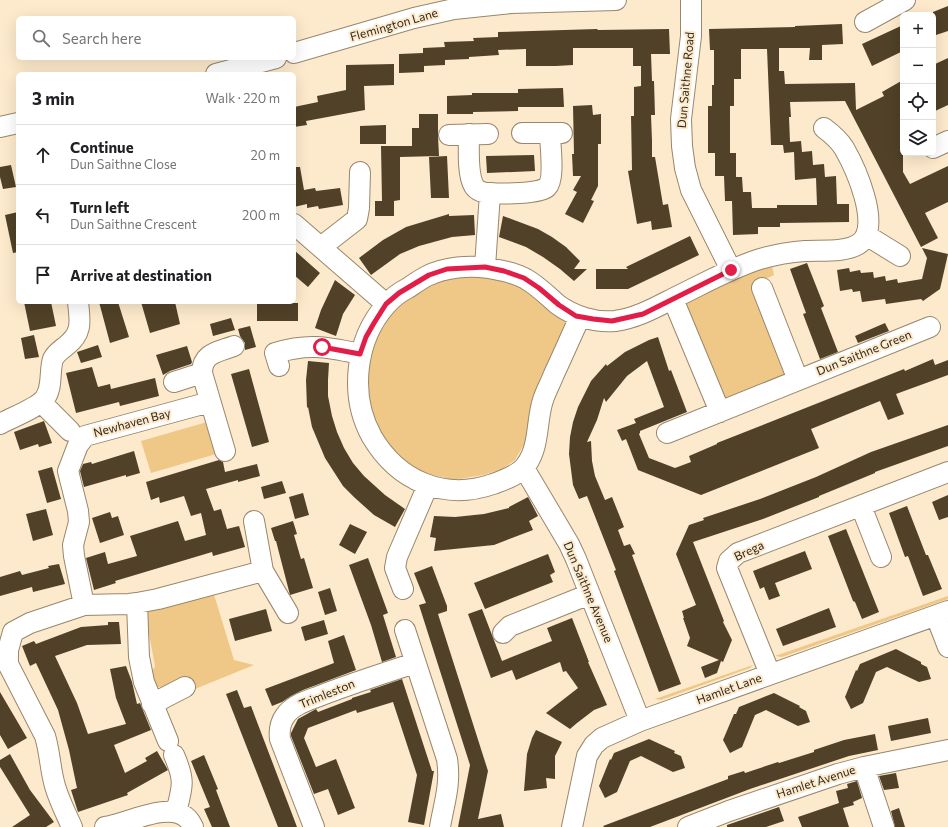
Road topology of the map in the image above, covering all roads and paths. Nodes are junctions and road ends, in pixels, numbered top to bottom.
1 (616, 0) edge
2 (691, 0) edge
3 (905, 0) edge
4 (864, 22) dead end
5 (296, 52) edge
6 (268, 60) edge
7 (224, 72) edge
8 (16, 124) edge
9 (0, 127) edge
10 (824, 128) dead end
11 (522, 133) dead end
12 (449, 135) dead end
13 (948, 141) edge
14 (936, 147) edge
15 (360, 172) dead end
16 (490, 193) junction
17 (296, 226) edge
18 (866, 235) junction
19 (321, 248) junction
20 (900, 256) dead end
21 (485, 267) junction
22 (731, 270) junction
23 (762, 288) dead end
24 (673, 298) junction
25 (78, 304) edge
26 (386, 304) junction
27 (580, 317) junction
28 (930, 327) dead end
29 (234, 346) dead end
30 (360, 354) junction
31 (279, 366) dead end
32 (202, 373) junction
33 (798, 380) junction
34 (174, 382) dead end
35 (41, 402) junction
36 (210, 402) junction
37 (720, 412) junction
38 (1, 420) edge
39 (70, 431) dead end
40 (667, 433) dead end
41 (224, 451) dead end
42 (524, 468) junction
43 (948, 472) edge
44 (428, 485) junction
45 (861, 506) junction
46 (254, 521) dead end
47 (881, 557) dead end
48 (264, 571) junction
49 (403, 589) dead end
50 (590, 594) junction
51 (137, 603) junction
52 (84, 605) junction
53 (288, 613) dead end
54 (942, 613) edge
55 (405, 630) dead end
56 (503, 633) dead end
57 (948, 647) edge
58 (415, 663) junction
59 (770, 674) junction
60 (185, 687) dead end
61 (152, 704) junction
62 (640, 721) junction
63 (948, 750) edge
64 (864, 767) junction
65 (176, 812) junction
66 (731, 819) edge
67 (72, 827) edge
68 (105, 827) edge
69 (193, 827) edge
70 (314, 827) edge
71 (440, 827) edge
72 (572, 827) edge
73 (688, 827) edge
74 (884, 827) edge

1 - 5 street, Flemington Lane
2 - 22 street, Dun Saithne Road
3 - 4 street
6 - 7 street
8 - 9 street
10 - 18 street
11 - 16 street
12 - 16 street
13 - 14 street
15 - 19 street
16 - 21 street
17 - 19 street
18 - 20 street
18 - 22 street
19 - 26 street
21 - 26 street
21 - 27 street
22 - 24 street
23 - 33 street
24 - 27 street
24 - 37 street
25 - 35 street
26 - 30 street
27 - 42 street
28 - 33 street, Dun Saithne Green
29 - 32 street
30 - 31 street
30 - 44 street
32 - 34 street
32 - 36 street
33 - 37 street, Dun Saithne Green
35 - 38 street
35 - 39 street
36 - 41 street
36 - 52 street, Newhaven Bay
37 - 40 street, Dun Saithne Green
42 - 44 street
42 - 50 street, Dun Saithne Avenue
43 - 45 street, Brega
44 - 49 street
45 - 47 street
45 - 59 street, Brega
46 - 48 street
48 - 51 street
48 - 53 street
50 - 56 street
50 - 62 street, Dun Saithne Avenue
51 - 52 street
51 - 61 street
52 - 67 street
54 - 57 street
54 - 59 street, Hamlet Lane
55 - 58 street
58 - 70 street, Trimleston
58 - 71 street
59 - 62 street, Hamlet Lane
60 - 61 street
61 - 65 street
62 - 72 street, Hamlet Lane
63 - 64 street, Hamlet Avenue
64 - 66 street, Hamlet Avenue
64 - 74 street
65 - 68 street
65 - 69 street
66 - 73 street, Hamlet Avenue

